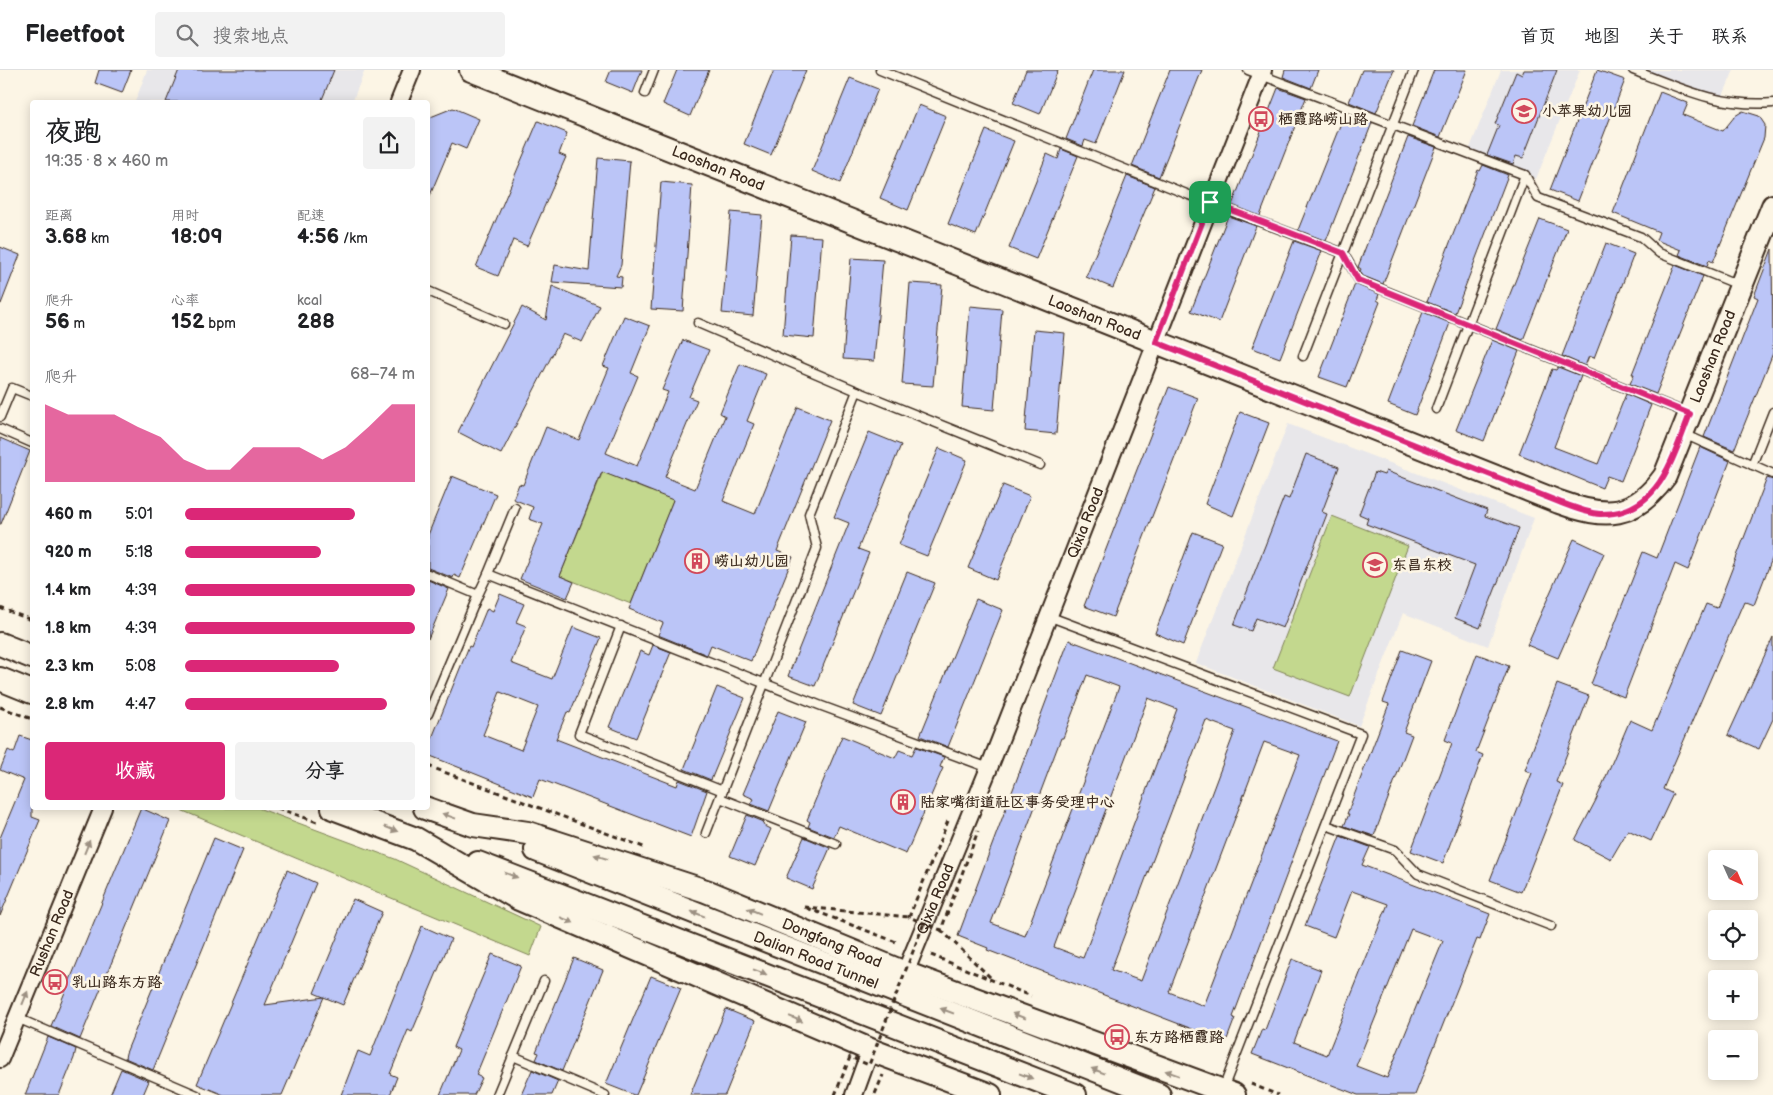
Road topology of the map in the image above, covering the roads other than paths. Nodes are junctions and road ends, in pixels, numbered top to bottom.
1 (412, 70) edge
2 (471, 70) edge
3 (654, 70) edge
4 (880, 70) edge
5 (1414, 70) edge
6 (1633, 70) edge
7 (1257, 72) edge
8 (645, 93) dead end
9 (400, 100) edge
10 (1773, 103) edge
11 (1393, 124) junction
12 (1525, 175) junction
13 (1210, 202) junction
14 (1773, 206) edge
15 (1343, 253) junction
16 (1740, 286) junction
17 (430, 292) edge
18 (698, 323) dead end
19 (504, 324) dead end
20 (1467, 324) junction
21 (1156, 342) junction
22 (1303, 356) dead end
23 (857, 391) junction
24 (30, 395) edge
25 (1436, 409) dead end
26 (1773, 412) edge
27 (0, 417) edge
28 (1686, 424) junction
29 (0, 429) edge
30 (30, 442) edge
31 (1752, 464) junction
32 (1040, 465) dead end
33 (1773, 474) edge
34 (515, 508) dead end
35 (488, 574) junction
36 (430, 575) edge
37 (478, 595) junction
38 (1048, 616) junction
39 (622, 626) junction
40 (0, 644) edge
41 (30, 657) edge
42 (0, 679) edge
43 (764, 683) junction
44 (30, 691) edge
45 (430, 709) edge
46 (989, 768) junction
47 (721, 794) junction
48 (102, 810) edge
49 (338, 810) edge
50 (430, 810) edge
51 (473, 825) junction
52 (1326, 826) junction
53 (706, 833) dead end
54 (416, 839) junction
55 (836, 844) dead end
56 (1551, 926) dead end
57 (905, 973) junction
58 (544, 980) dead end
59 (17, 1018) junction
60 (873, 1051) junction
61 (513, 1056) junction
62 (0, 1059) edge
63 (1228, 1093) edge
64 (197, 1095) edge
65 (497, 1095) edge
66 (605, 1095) edge
67 (854, 1095) edge
68 (990, 1095) edge
69 (1075, 1095) edge
70 (1160, 1095) edge

1 - 9 street
2 - 21 main road, Laoshan Road
3 - 8 lane
4 - 13 lane
5 - 11 lane
6 - 10 lane
7 - 11 lane
7 - 13 street, Qixia Road
11 - 12 lane
11 - 15 lane
12 - 16 lane
12 - 20 lane
13 - 15 lane
13 - 21 street, Qixia Road
14 - 16 main road, Laoshan Road
15 - 20 lane
15 - 22 lane
16 - 28 main road, Laoshan Road
17 - 19 lane
18 - 23 lane
20 - 25 lane
20 - 28 lane
21 - 28 main road, Laoshan Road
21 - 38 street, Qixia Road
23 - 32 lane
23 - 43 lane
24 - 27 lane
26 - 31 lane
28 - 31 lane
29 - 30 lane
31 - 33 lane
34 - 35 lane
35 - 37 lane
35 - 39 lane
36 - 37 lane
37 - 45 lane
38 - 46 street, Qixia Road
38 - 52 lane
39 - 43 lane
39 - 47 lane
40 - 41 main road
42 - 44 main road
43 - 46 lane
43 - 47 lane
46 - 57 street, Qixia Road
47 - 53 lane
47 - 55 lane
59 -> 48 street, Rushan Road
49 -> 54 main road
51 -> 50 main road, Dongfang Road
57 -> 51 main road, Dongfang Road
70 -> 51 main road, Dalian Road Tunnel
52 - 56 lane
52 - 63 lane
54 -> 60 main road
54 -> 69 main road
63 -> 57 main road, Dongfang Road
58 - 61 lane
59 - 62 street, Rushan Road
59 - 64 lane
60 - 67 street
60 - 68 main road
61 - 65 lane
61 - 66 lane

